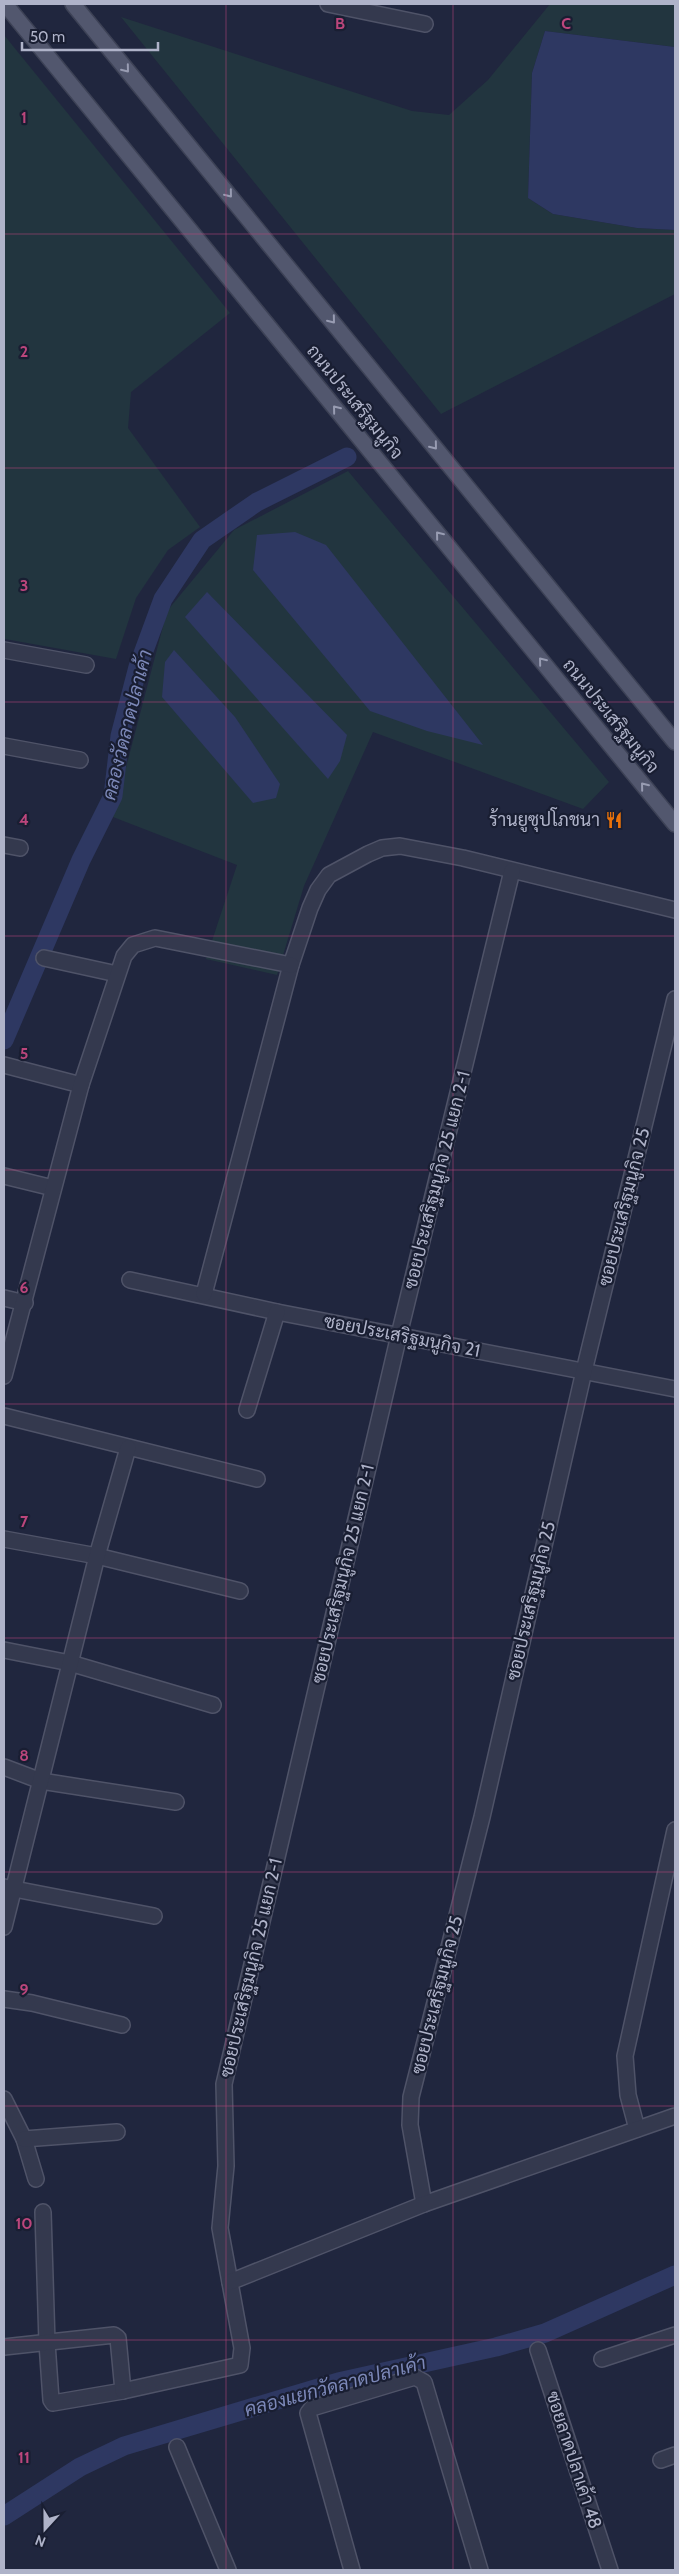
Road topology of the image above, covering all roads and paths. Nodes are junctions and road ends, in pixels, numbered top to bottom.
1 (5, 4) edge
2 (73, 4) edge
3 (328, 4) edge
4 (425, 24) dead end
5 (4, 650) edge
6 (86, 665) dead end
7 (675, 742) edge
8 (4, 746) edge
9 (80, 760) dead end
10 (675, 824) edge
11 (4, 845) edge
12 (20, 848) dead end
13 (512, 871) junction
14 (675, 910) edge
15 (44, 958) dead end
16 (291, 965) junction
17 (117, 974) junction
18 (675, 999) edge
19 (4, 1065) edge
20 (81, 1085) junction
21 (4, 1176) edge
22 (53, 1188) junction
23 (130, 1280) dead end
24 (204, 1294) junction
25 (4, 1298) edge
26 (25, 1303) junction
27 (277, 1312) junction
28 (399, 1335) junction
29 (584, 1371) junction
30 (4, 1376) edge
31 (675, 1389) edge
32 (247, 1410) dead end
33 (4, 1416) edge
34 (128, 1448) junction
35 (257, 1479) dead end
36 (4, 1539) edge
37 (97, 1556) junction
38 (240, 1591) dead end
39 (4, 1650) edge
40 (70, 1663) junction
41 (213, 1705) dead end
42 (4, 1767) edge
43 (41, 1781) junction
44 (176, 1802) dead end
45 (675, 1830) edge
46 (9, 1888) edge
47 (154, 1916) dead end
48 (4, 1927) edge
49 (4, 1999) edge
50 (122, 2025) dead end
51 (4, 2100) edge
52 (675, 2116) edge
53 (637, 2129) junction
54 (117, 2132) dead end
55 (24, 2139) junction
56 (36, 2179) dead end
57 (424, 2204) junction
58 (43, 2212) dead end
59 (230, 2282) junction
60 (675, 2335) edge
61 (47, 2343) junction
62 (4, 2347) edge
63 (538, 2350) dead end
64 (602, 2359) dead end
65 (123, 2391) junction
66 (178, 2446) dead end
67 (228, 2570) edge
68 (352, 2570) edge
69 (480, 2570) edge
70 (610, 2570) edge

10 -> 1 main road, ถนนประเสริฐมนูกิจ
2 -> 7 main road, ถนนประเสริฐมนูกิจ
3 - 4 street
5 - 6 street
8 - 9 street
11 - 12 street
13 - 14 street
13 - 16 street
13 - 28 street, ซอยประเสริฐมนูกิจ 25 แยก 2-1
15 - 17 street
16 - 17 street
16 - 24 street
17 - 20 street
18 - 29 street, ซอยประเสริฐมนูกิจ 25
19 - 20 street
20 - 22 street
21 - 22 street
22 - 26 street
23 - 24 street, ซอยประเสริฐมนูกิจ 21
24 - 27 street, ซอยประเสริฐมนูกิจ 21
25 - 26 street
26 - 30 street
27 - 28 street, ซอยประเสริฐมนูกิจ 21
27 - 32 street
28 - 29 street, ซอยประเสริฐมนูกิจ 21
28 - 59 street, ซอยประเสริฐมนูกิจ 25 แยก 2-1
29 - 31 street, ซอยประเสริฐมนูกิจ 21
29 - 57 street, ซอยประเสริฐมนูกิจ 25
33 - 34 street
34 - 35 street
34 - 37 street
36 - 37 street
37 - 38 street
37 - 40 street
39 - 40 street
40 - 41 street
40 - 43 street
42 - 43 street
43 - 44 street
43 - 46 street
45 - 53 street
46 - 47 street
46 - 48 street
49 - 50 street
51 - 55 street
52 - 53 street
53 - 57 street
54 - 55 street
55 - 56 street
57 - 59 street
58 - 61 street
59 - 65 street, ซอยประเสริฐมนูกิจ 25 แยก 2-1
60 - 64 street
61 - 62 street
61 - 65 street
61 - 65 street
63 - 70 street, ซอยลาดปลาเค้า 48
66 - 67 street
68 - 69 street

